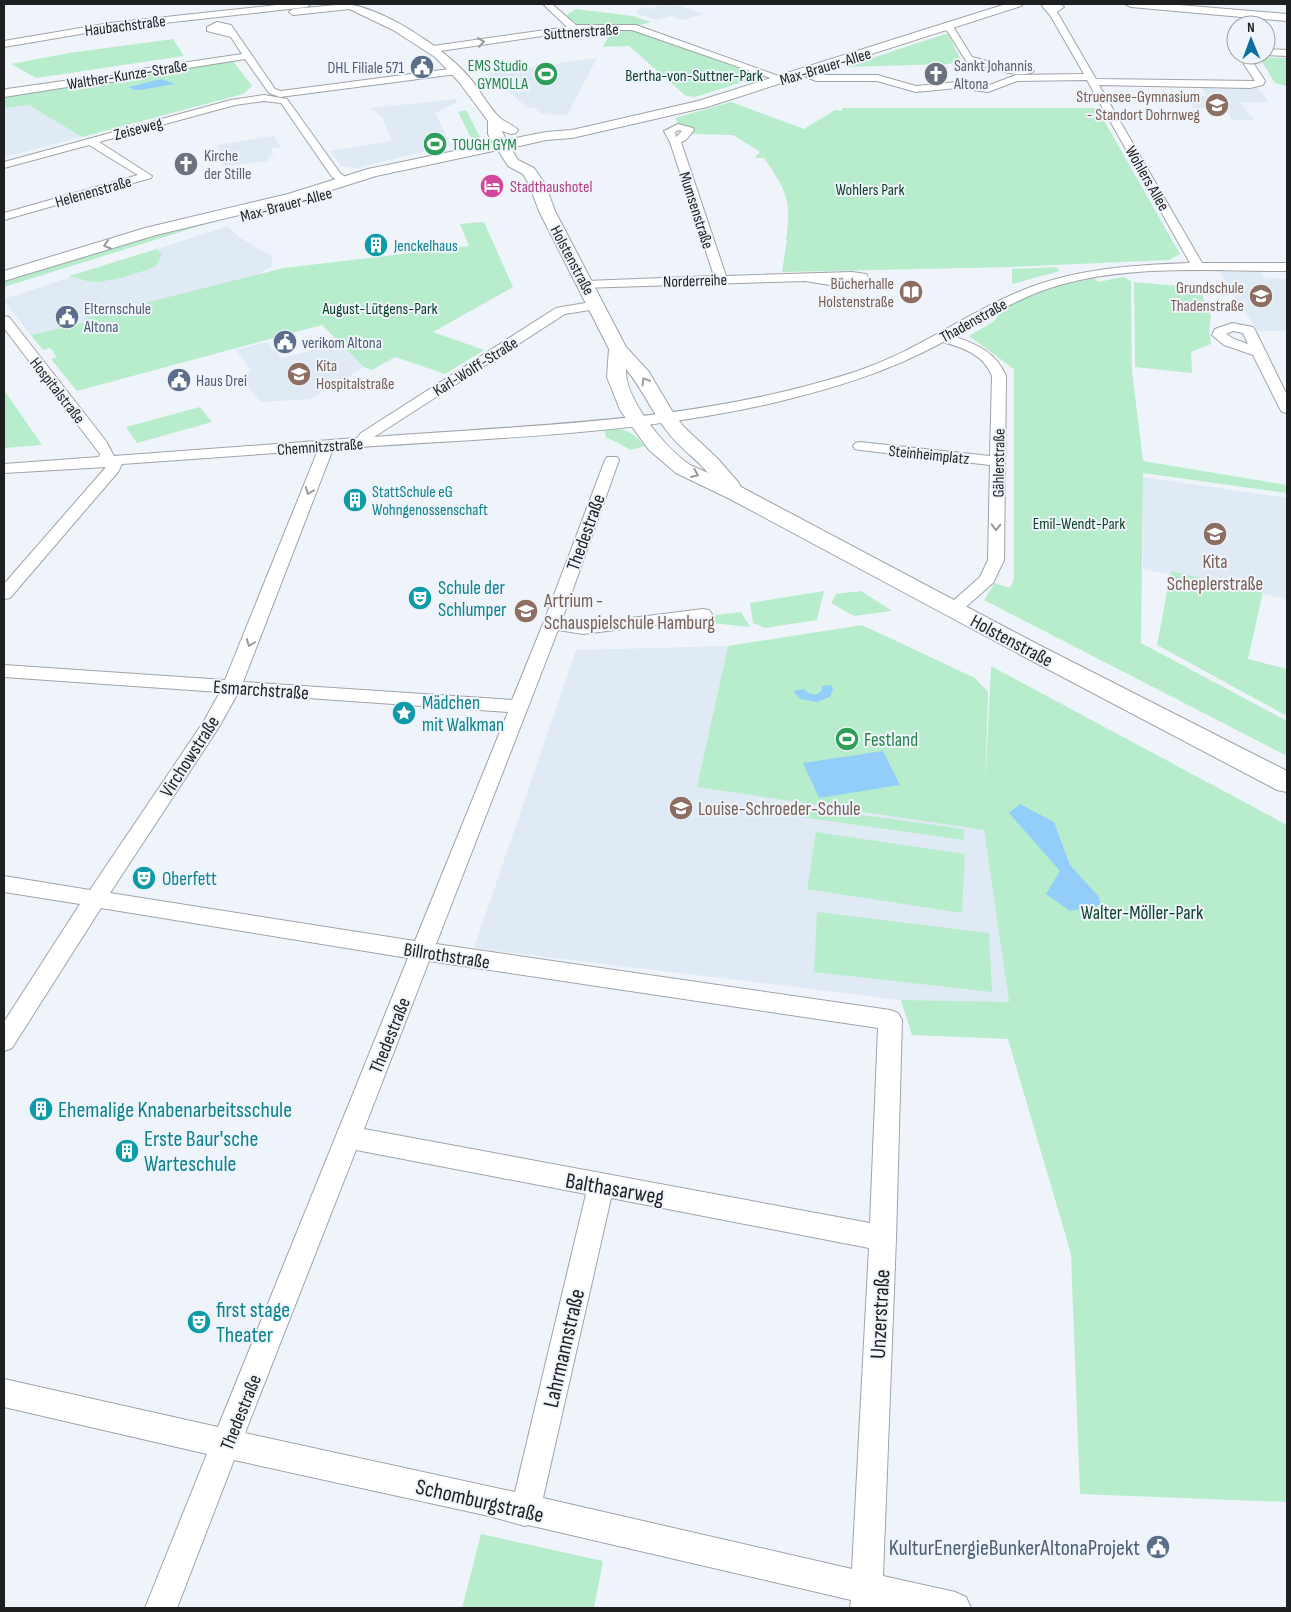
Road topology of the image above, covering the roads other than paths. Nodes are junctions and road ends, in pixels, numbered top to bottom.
1 (307, 4) edge
2 (377, 4) edge
3 (538, 4) edge
4 (1018, 4) edge
5 (1131, 4) edge
6 (548, 5) edge
7 (354, 6) edge
8 (1181, 6) edge
9 (1053, 11) dead end
10 (1287, 18) edge
11 (382, 20) junction
12 (223, 25) junction
13 (574, 28) junction
14 (946, 28) junction
15 (232, 35) junction
16 (4, 44) edge
17 (432, 49) junction
18 (247, 56) junction
19 (1250, 65) edge
20 (823, 66) junction
21 (457, 71) junction
22 (802, 73) junction
23 (1014, 74) junction
24 (1089, 76) junction
25 (877, 78) junction
26 (782, 79) junction
27 (5, 91) edge
28 (277, 96) junction
29 (495, 121) junction
30 (90, 141) junction
31 (675, 141) dead end
32 (524, 145) junction
33 (504, 149) junction
34 (464, 152) junction
35 (439, 158) junction
36 (4, 165) edge
37 (529, 171) junction
38 (393, 177) junction
39 (345, 182) junction
40 (4, 217) edge
41 (1198, 266) junction
42 (1287, 267) edge
43 (4, 276) edge
44 (803, 277) dead end
45 (721, 280) junction
46 (586, 285) junction
47 (4, 289) edge
48 (596, 305) junction
49 (4, 320) edge
50 (942, 337) junction
51 (618, 349) junction
52 (1259, 352) dead end
53 (1287, 409) edge
54 (666, 418) junction
55 (637, 421) junction
56 (362, 443) junction
57 (327, 446) junction
58 (860, 446) dead end
59 (612, 460) dead end
60 (998, 461) junction
61 (111, 462) junction
62 (4, 469) edge
63 (738, 494) junction
64 (4, 594) edge
65 (954, 608) junction
66 (703, 614) dead end
67 (552, 624) junction
68 (4, 671) edge
69 (232, 687) junction
70 (519, 707) junction
71 (1287, 783) edge
72 (4, 884) edge
73 (95, 899) junction
74 (422, 951) junction
75 (890, 1020) joint
76 (4, 1041) edge
77 (348, 1137) junction
78 (601, 1186) junction
79 (883, 1238) junction
80 (4, 1393) edge
81 (227, 1444) junction
82 (525, 1511) junction
83 (866, 1598) edge
84 (161, 1608) edge
85 (955, 1608) edge

1 - 16 street, Haubachstraße
2 - 11 main road
3 - 6 street
4 - 14 main road, Max-Brauer-Allee
5 - 8 main road
6 - 13 street
7 - 11 main road
7 - 12 street
8 - 10 main road
9 - 24 street, Wohlers Allee
11 - 17 main road
12 - 15 street
12 - 15 street
17 -> 13 street, Suttnerstraße
13 - 26 street, Suttnerstraße
14 - 20 main road, Max-Brauer-Allee
14 - 23 street
15 - 18 street
17 - 21 main road
18 - 27 street, Walther-Kunze-Straße
18 - 28 street
19 - 24 street
20 - 22 main road, Max-Brauer-Allee
20 - 25 street
21 - 28 street, Zeiseweg
21 - 29 main road
22 - 25 street
22 - 26 main road, Max-Brauer-Allee
23 - 24 street
23 - 25 street
24 - 41 street, Wohlers Allee
26 - 32 main road, Max-Brauer-Allee
28 - 30 street, Zeiseweg
28 - 39 street
29 - 32 main road
29 - 33 main road
29 - 34 main road
30 - 36 street, Zeiseweg
30 - 40 street, Helenenstraße
31 - 45 street, Mumsenstraße
32 - 33 main road, Max-Brauer-Allee
32 - 37 main road, Holstenstraße
33 - 34 main road, Max-Brauer-Allee
33 - 37 main road, Holstenstraße
33 - 38 main road, Max-Brauer-Allee
34 - 35 main road, Max-Brauer-Allee
35 - 38 main road
35 - 39 main road, Max-Brauer-Allee
37 - 46 main road, Holstenstraße
38 - 47 main road, Max-Brauer-Allee
39 -> 43 main road, Max-Brauer-Allee
41 - 42 street, Thadenstraße
41 - 50 street, Thadenstraße
44 - 45 street, Norderreihe
45 - 46 street, Norderreihe
46 - 48 main road, Holstenstraße
48 - 51 main road, Holstenstraße
48 - 56 street, Karl-Wolff-Straße
49 - 61 street, Hospitalstraße
50 - 54 street, Thadenstraße
50 - 60 street, Gählerstraße
54 -> 51 main road, Holstenstraße
51 - 55 main road, Holstenstraße
52 - 53 street
54 - 55 street, Thadenstraße
54 - 63 main road, Holstenstraße
55 - 56 street, Chemnitzstraße
55 -> 63 main road, Holstenstraße
56 - 57 street, Chemnitzstraße
57 - 61 street, Chemnitzstraße
57 -> 69 street, Virchowstraße
58 - 60 street, Steinheimplatz
59 - 67 street, Thedestraße
60 -> 65 street, Gählerstraße
61 - 62 street, Chemnitzstraße
61 - 64 street
63 - 65 main road, Holstenstraße
65 - 71 main road, Holstenstraße
66 - 67 street
67 - 70 street, Thedestraße
68 - 69 street, Esmarchstraße
69 - 70 street, Esmarchstraße
69 - 73 street, Virchowstraße
70 - 74 street, Thedestraße
72 - 73 street, Billrothstraße
73 - 74 street, Billrothstraße
73 - 76 street, Virchowstraße
74 - 75 street, Billrothstraße
74 - 77 street, Thedestraße
75 - 79 street, Unzerstraße
77 - 78 street, Balthasarweg
77 - 81 street, Thedestraße
78 - 79 street, Balthasarweg
78 - 82 street, Lahrmannstraße
79 - 83 street, Unzerstraße
80 - 81 street, Schomburgstraße
81 - 82 street, Schomburgstraße
81 - 84 street, Thedestraße
82 - 83 street, Schomburgstraße
83 - 85 street, Schomburgstraße

